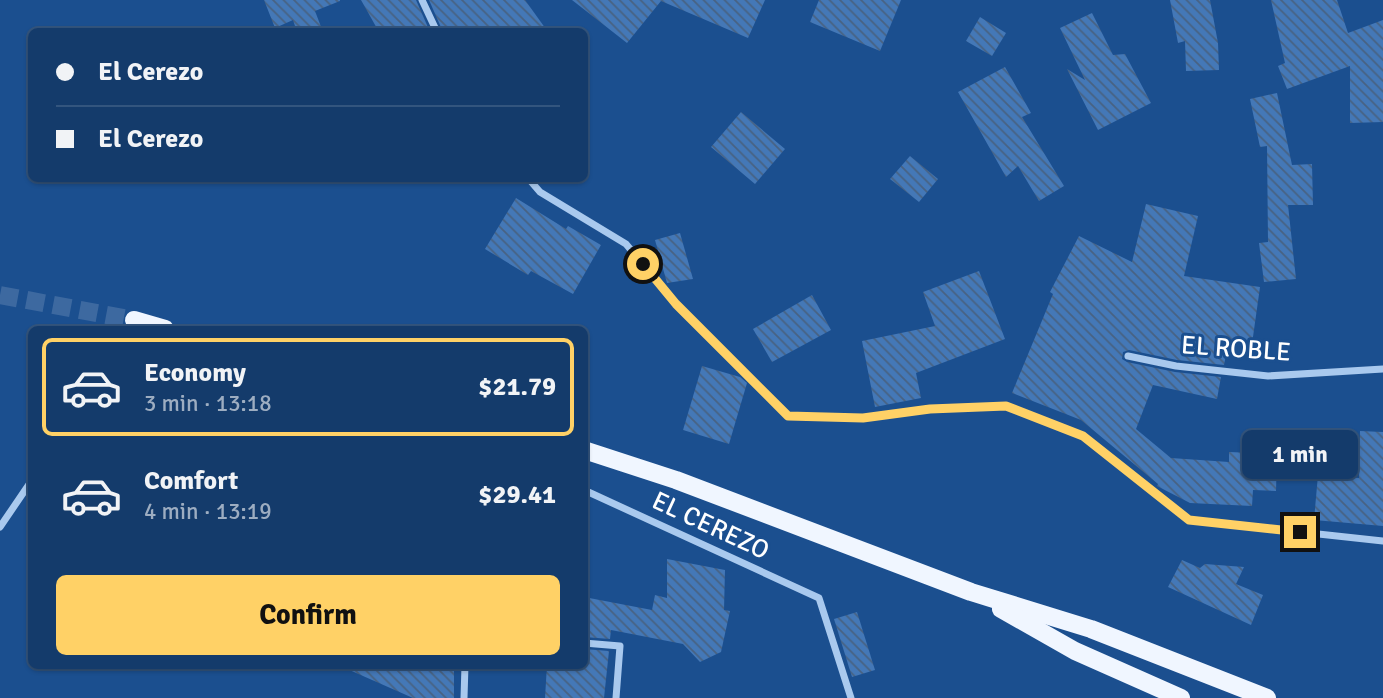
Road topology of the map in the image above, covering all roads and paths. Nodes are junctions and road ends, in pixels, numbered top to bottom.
1 (422, 0) edge
2 (435, 28) edge
3 (531, 182) edge
4 (134, 320) tunnel mouth
5 (155, 326) edge
6 (1128, 356) dead end
7 (1383, 369) edge
8 (588, 451) edge
9 (28, 486) edge
10 (588, 492) edge
11 (0, 527) edge
12 (1383, 541) edge
13 (971, 592) junction
14 (588, 643) edge
15 (465, 669) edge
16 (464, 698) edge
17 (617, 698) edge
18 (851, 698) edge
19 (1181, 698) edge
20 (1267, 698) edge

1 - 2 street
3 - 12 street
4 - 5 main road
6 - 7 street, EL ROBLE
8 - 13 main road
9 - 11 street
10 - 18 street, EL CEREZO
13 - 19 main road
13 - 20 main road
14 - 17 street
15 - 16 street

